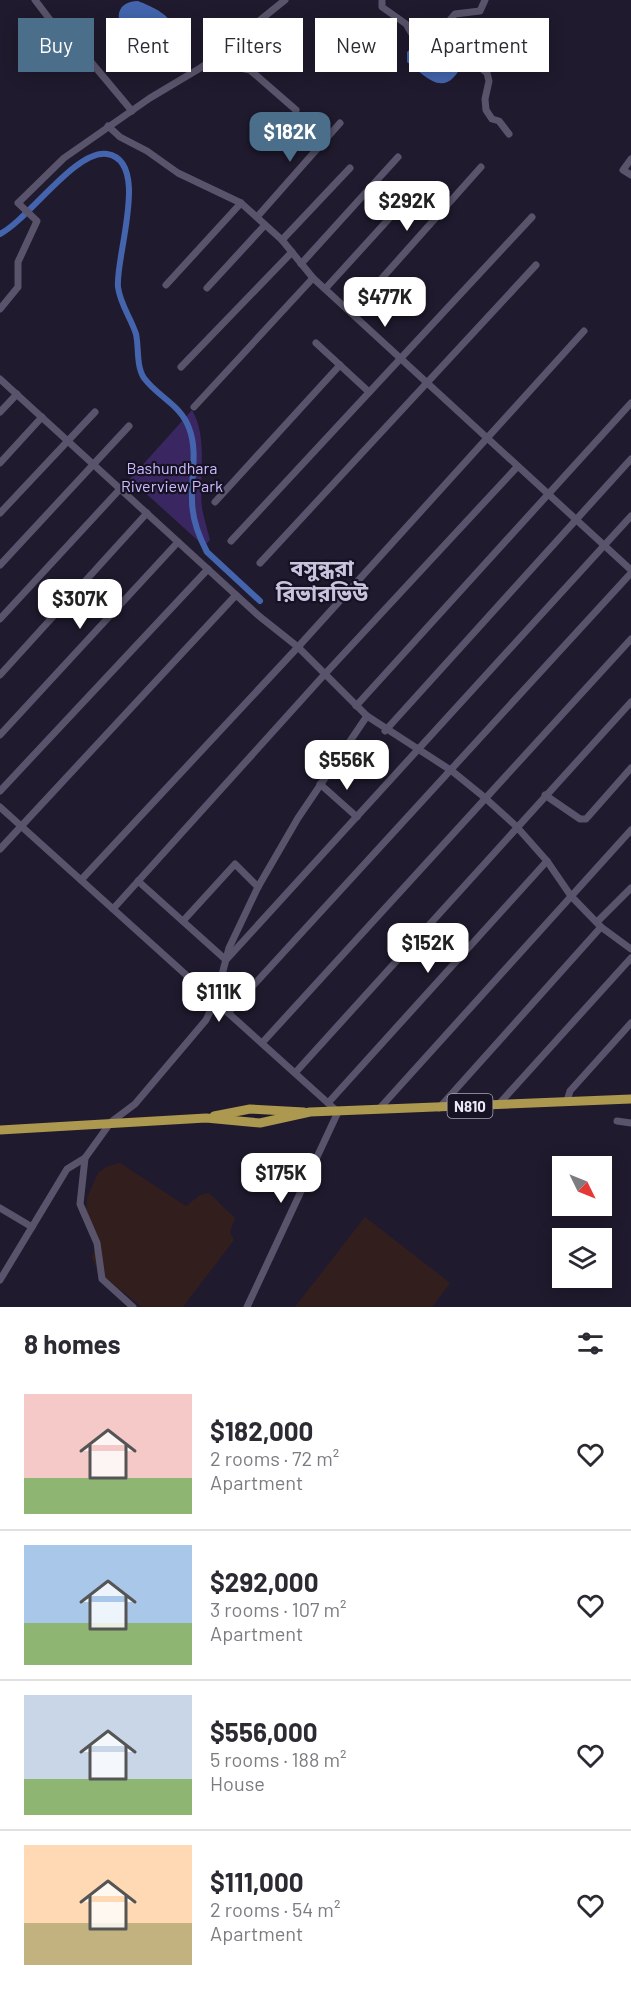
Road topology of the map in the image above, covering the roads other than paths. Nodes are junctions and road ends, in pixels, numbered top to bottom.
1 (35, 0) edge
2 (285, 0) edge
3 (382, 0) edge
4 (485, 0) edge
5 (451, 18) edge
6 (409, 29) edge
7 (202, 67) junction
8 (485, 72) edge
9 (296, 110) dead end
10 (132, 111) junction
11 (340, 123) dead end
12 (108, 126) junction
13 (509, 134) dead end
14 (398, 157) dead end
15 (631, 159) edge
16 (482, 167) dead end
17 (350, 168) dead end
18 (631, 175) edge
19 (417, 189) dead end
20 (241, 203) junction
21 (257, 217) junction
22 (532, 217) dead end
23 (265, 225) junction
24 (282, 240) junction
25 (292, 252) junction
26 (301, 264) junction
27 (536, 265) dead end
28 (313, 278) junction
29 (166, 285) dead end
30 (207, 288) dead end
31 (325, 289) junction
32 (0, 309) edge
33 (351, 313) junction
34 (584, 331) dead end
35 (316, 344) dead end
36 (400, 359) junction
37 (340, 365) junction
38 (181, 367) dead end
39 (0, 379) edge
40 (426, 383) junction
41 (369, 392) junction
42 (17, 394) junction
43 (631, 403) edge
44 (194, 407) dead end
45 (0, 412) edge
46 (95, 412) dead end
47 (42, 417) junction
48 (129, 426) dead end
49 (487, 439) junction
50 (67, 440) junction
51 (631, 459) edge
52 (0, 463) edge
53 (93, 464) junction
54 (517, 467) junction
55 (120, 489) junction
56 (546, 494) junction
57 (215, 502) dead end
58 (0, 513) edge
59 (147, 513) junction
60 (631, 516) edge
61 (575, 520) junction
62 (231, 541) dead end
63 (178, 542) junction
64 (603, 546) junction
65 (260, 563) dead end
66 (0, 565) edge
67 (208, 569) junction
68 (631, 572) edge
69 (236, 595) junction
70 (0, 619) edge
71 (631, 639) edge
72 (298, 647) junction
73 (0, 675) edge
74 (324, 675) junction
75 (631, 702) edge
76 (356, 706) junction
77 (367, 717) junction
78 (386, 731) junction
79 (0, 735) edge
80 (418, 751) junction
81 (631, 768) edge
82 (452, 771) junction
83 (320, 784) junction
84 (0, 791) edge
85 (545, 795) junction
86 (484, 797) junction
87 (0, 807) edge
88 (357, 817) junction
89 (21, 826) junction
90 (516, 826) junction
91 (631, 830) edge
92 (0, 849) edge
93 (547, 861) junction
94 (81, 880) junction
95 (138, 881) junction
96 (258, 887) junction
97 (631, 888) edge
98 (571, 896) junction
99 (113, 909) junction
100 (183, 921) junction
101 (599, 924) junction
102 (631, 949) edge
103 (631, 958) edge
104 (225, 960) junction
105 (215, 1001) junction
106 (228, 1013) junction
107 (631, 1023) edge
108 (262, 1043) junction
109 (294, 1073) junction
110 (631, 1099) edge
111 (567, 1101) junction
112 (328, 1103) junction
113 (499, 1104) junction
114 (439, 1108) junction
115 (379, 1109) junction
116 (310, 1112) junction
117 (338, 1112) junction
118 (206, 1118) junction
119 (617, 1121) dead end
120 (111, 1122) junction
121 (631, 1123) edge
122 (0, 1130) edge
123 (85, 1158) junction
124 (0, 1208) edge
125 (32, 1227) junction
126 (0, 1280) edge
127 (133, 1307) edge
128 (247, 1307) edge

1 - 10 street
2 - 7 street
3 - 6 street
4 - 5 street
7 - 9 street
7 - 10 street
8 - 13 street
10 - 12 street
11 - 21 street
12 - 20 street
12 - 32 street
14 - 26 street
15 - 18 street
16 - 33 street
17 - 24 street
19 - 31 street
20 - 21 street
20 - 29 street
21 - 23 street
22 - 36 street
23 - 24 street
23 - 30 street
24 - 25 street
25 - 26 street
25 - 38 street
26 - 28 street
27 - 40 street
28 - 31 street
28 - 44 street
31 - 33 street
33 - 36 street
34 - 49 street
35 - 37 street
36 - 40 street
36 - 41 street
37 - 41 street
37 - 57 street
39 - 42 street
40 - 49 street
40 - 65 street
41 - 62 street
42 - 45 street
42 - 47 street
43 - 56 street
46 - 50 street
47 - 50 street
47 - 52 street
48 - 53 street
49 - 54 street
49 - 72 street
50 - 53 street
50 - 58 street
51 - 61 street
53 - 55 street
53 - 66 street
54 - 56 street
54 - 74 street
55 - 59 street
55 - 70 street
56 - 61 street
56 - 76 street
59 - 63 street
59 - 73 street
60 - 64 street
61 - 64 street
61 - 78 street
63 - 67 street
63 - 79 street
64 - 68 street
64 - 80 street
67 - 69 street
67 - 84 street
68 - 82 street
69 - 72 street
69 - 89 street
71 - 86 street
72 - 74 street
72 - 94 street
74 - 76 street
74 - 95 street
75 - 85 street
76 - 77 street
77 - 78 street
77 - 83 street
78 - 80 street
80 - 82 street
80 - 88 street
81 - 85 street
82 - 86 street
82 - 106 street
83 - 88 street
83 - 96 street
85 - 90 street
86 - 90 street
86 - 108 street
87 - 89 street
88 - 104 street
89 - 92 street
89 - 94 street
90 - 93 street
90 - 109 street
91 - 98 street
93 - 98 street
93 - 112 street
94 - 99 street
95 - 99 street
95 - 100 street
96 - 100 street
96 - 104 street
97 - 101 street
98 - 101 street
98 - 115 street
99 - 105 street
100 - 104 street
101 - 102 street
101 - 114 street
103 - 113 street
104 - 105 street
105 - 106 street
105 - 120 street
106 - 108 street
107 - 111 street
108 - 109 street
109 - 112 street
110 - 111 highway, N810
111 - 113 highway, N810
112 - 117 street
113 - 114 highway, N810
114 - 115 highway, N810
115 - 117 highway, N810
116 - 117 highway, N810
116 - 118 highway, N810
116 - 118 highway, N810
117 - 128 street
118 - 120 highway, N810
119 - 121 street
120 - 122 highway, N810
120 - 123 street
123 - 125 street
123 - 127 street
124 - 125 street
125 - 126 street

